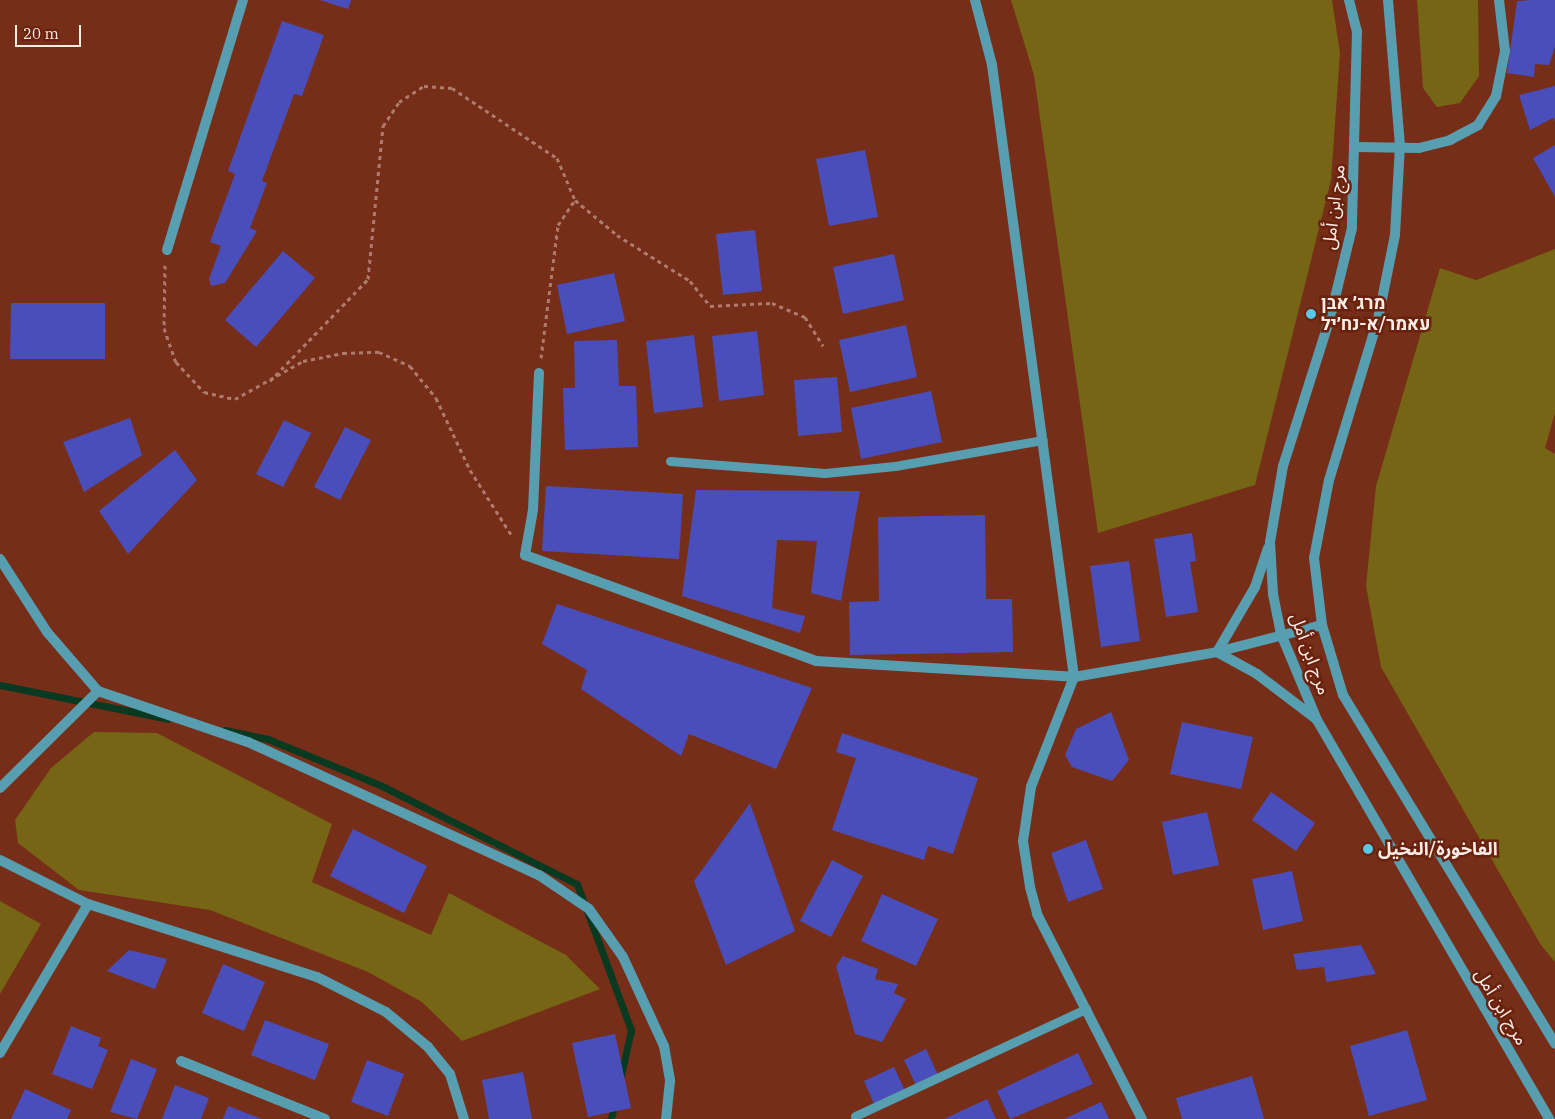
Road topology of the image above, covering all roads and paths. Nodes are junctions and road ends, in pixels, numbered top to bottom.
1 (242, 0) edge
2 (975, 0) edge
3 (1349, 0) edge
4 (1388, 0) edge
5 (1499, 0) edge
6 (1400, 145) junction
7 (1357, 147) junction
8 (575, 200) junction
9 (167, 250) joint
10 (823, 346) dead end
11 (539, 373) joint
12 (270, 381) junction
13 (1042, 440) junction
14 (670, 461) dead end
15 (1270, 542) junction
16 (525, 555) junction
17 (0, 559) edge
18 (1322, 625) junction
19 (1281, 634) junction
20 (1217, 652) junction
21 (1074, 677) junction
22 (98, 691) junction
23 (1317, 720) junction
24 (0, 788) edge
25 (0, 860) edge
26 (88, 904) junction
27 (1086, 1009) junction
28 (1552, 1036) edge
29 (1555, 1044) edge
30 (0, 1053) edge
31 (181, 1061) dead end
32 (855, 1116) dead end
33 (325, 1119) edge
34 (464, 1119) edge
35 (666, 1119) edge
36 (1142, 1119) edge
37 (1549, 1119) edge

1 - 9 street
2 - 13 street
3 - 7 street, مرج ابن أمل
4 - 6 street, مرج ابن أمل
5 - 6 street
6 - 7 street
6 - 18 street, مرج ابن أمل
7 - 15 street, مرج ابن أمل
8 - 10 path
8 - 11 path
8 - 12 path
9 - 12 path
11 - 16 street
12 - 16 path
13 - 14 lane
13 - 21 street
15 - 19 street, مرج ابن أمل
15 - 20 street
16 - 21 street
17 - 22 street
18 - 19 street
18 - 28 street, مرج ابن أمل
19 - 20 street
19 - 23 street, مرج ابن أمل
20 - 21 street
20 - 23 street
21 - 27 street
22 - 24 street
22 - 35 street
23 - 37 street, مرج ابن أمل
25 - 26 street
26 - 30 street
26 - 34 street
27 - 32 lane
27 - 36 street
28 - 29 street, مرج ابن أمل
31 - 33 street

